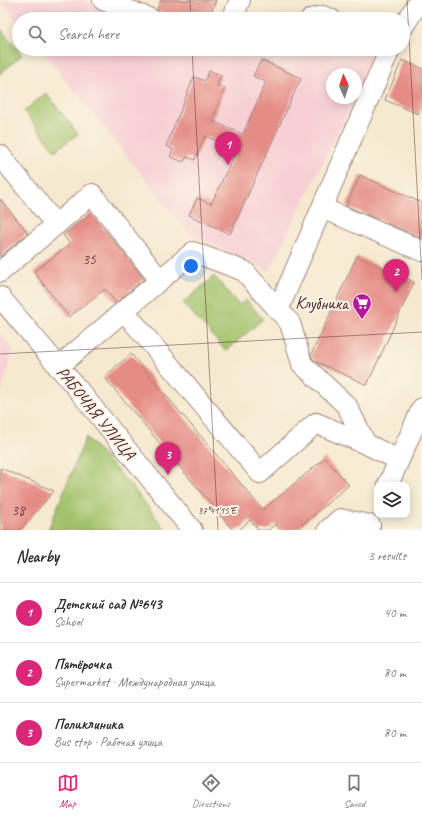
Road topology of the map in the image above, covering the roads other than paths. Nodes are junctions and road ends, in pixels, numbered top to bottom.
1 (103, 0) edge
2 (240, 0) edge
3 (420, 0) edge
4 (130, 5) edge
5 (140, 12) edge
6 (235, 12) edge
7 (410, 16) edge
8 (387, 56) edge
9 (0, 155) edge
10 (322, 208) junction
11 (56, 225) junction
12 (422, 251) edge
13 (0, 272) edge
14 (160, 280) junction
15 (0, 297) edge
16 (278, 310) junction
17 (124, 311) junction
18 (58, 367) junction
19 (422, 408) edge
20 (366, 444) junction
21 (399, 460) junction
22 (389, 482) edge
23 (372, 522) edge
24 (192, 530) edge
25 (328, 530) edge

1 - 4 street
2 - 6 street
3 - 7 street
4 - 5 street
8 - 10 street
9 - 11 street
10 - 12 street
10 - 16 street
11 - 13 street
11 - 14 street
14 - 16 street
14 - 17 street
15 - 18 street, РАБОЧАЯ УЛИЦА
16 - 20 street
17 - 18 street
17 - 20 street
18 - 24 street, РАБОЧАЯ УЛИЦА
19 - 21 street
20 - 21 street
21 - 22 street
23 - 25 street

